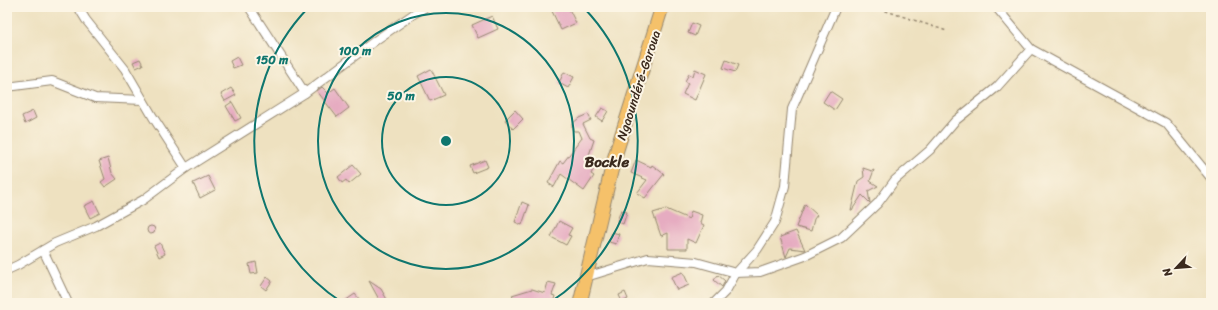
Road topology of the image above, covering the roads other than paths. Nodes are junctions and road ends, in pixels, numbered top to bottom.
1 (78, 7) edge
2 (249, 7) edge
3 (426, 7) edge
4 (662, 7) edge
5 (836, 7) edge
6 (996, 7) edge
7 (413, 10) edge
8 (1031, 49) junction
9 (7, 87) edge
10 (305, 93) junction
11 (143, 100) junction
12 (186, 168) junction
13 (1211, 178) edge
14 (43, 250) junction
15 (7, 270) edge
16 (736, 273) junction
17 (586, 277) junction
18 (68, 303) edge
19 (580, 303) edge
20 (714, 303) edge

1 - 11 street
2 - 10 street
3 - 7 street
4 - 17 highway, Ngaoundéré-Garoua
5 - 16 street
6 - 8 street
7 - 10 street
8 - 13 street
8 - 16 street
9 - 11 street
10 - 12 street
11 - 12 street
12 - 14 street
14 - 15 street
14 - 18 street
16 - 17 street
16 - 20 street
17 - 19 highway, Ngaoundéré-Garoua

